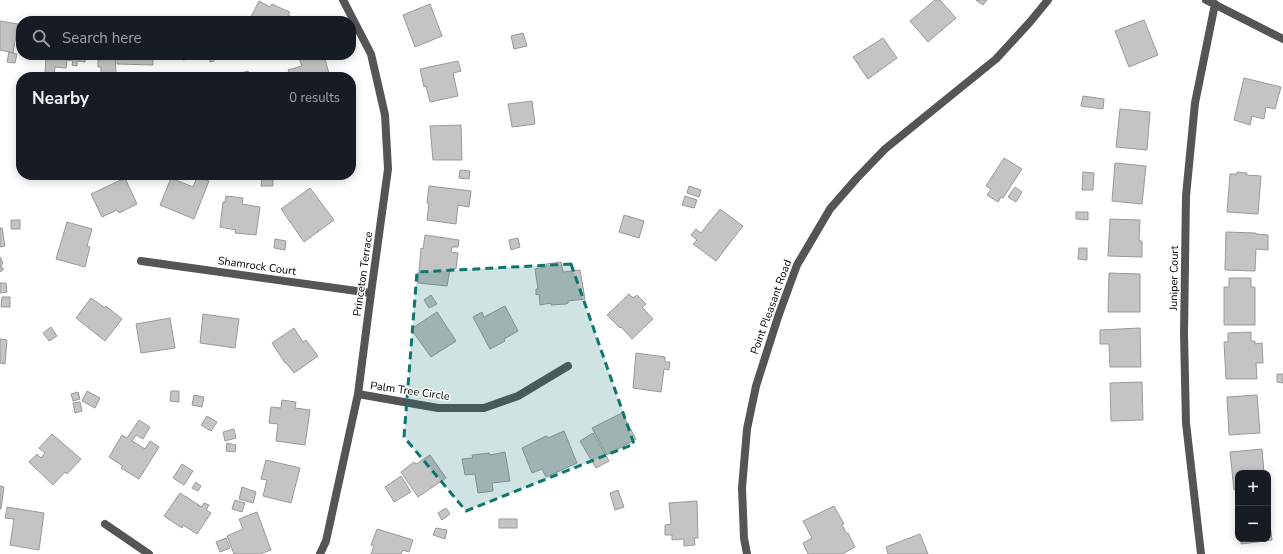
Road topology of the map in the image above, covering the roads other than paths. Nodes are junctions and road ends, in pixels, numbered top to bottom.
1 (343, 0) edge
2 (1048, 0) edge
3 (1206, 0) edge
4 (1215, 4) junction
5 (351, 16) edge
6 (356, 25) edge
7 (1283, 39) edge
8 (141, 261) dead end
9 (371, 293) junction
10 (568, 366) dead end
11 (358, 394) junction
12 (105, 524) dead end
13 (149, 554) edge
14 (320, 554) edge
15 (747, 554) edge
16 (1201, 554) edge

1 - 5 street, Princeton Terrace
2 - 15 street, Point Pleasant Road
3 - 4 street
4 - 7 street
4 - 16 street, Juniper Court
6 - 9 street, Princeton Terrace
8 - 9 street, Shamrock Court
9 - 11 street, Princeton Terrace
10 - 11 street, Palm Tree Circle
11 - 14 street, Princeton Terrace
12 - 13 street

